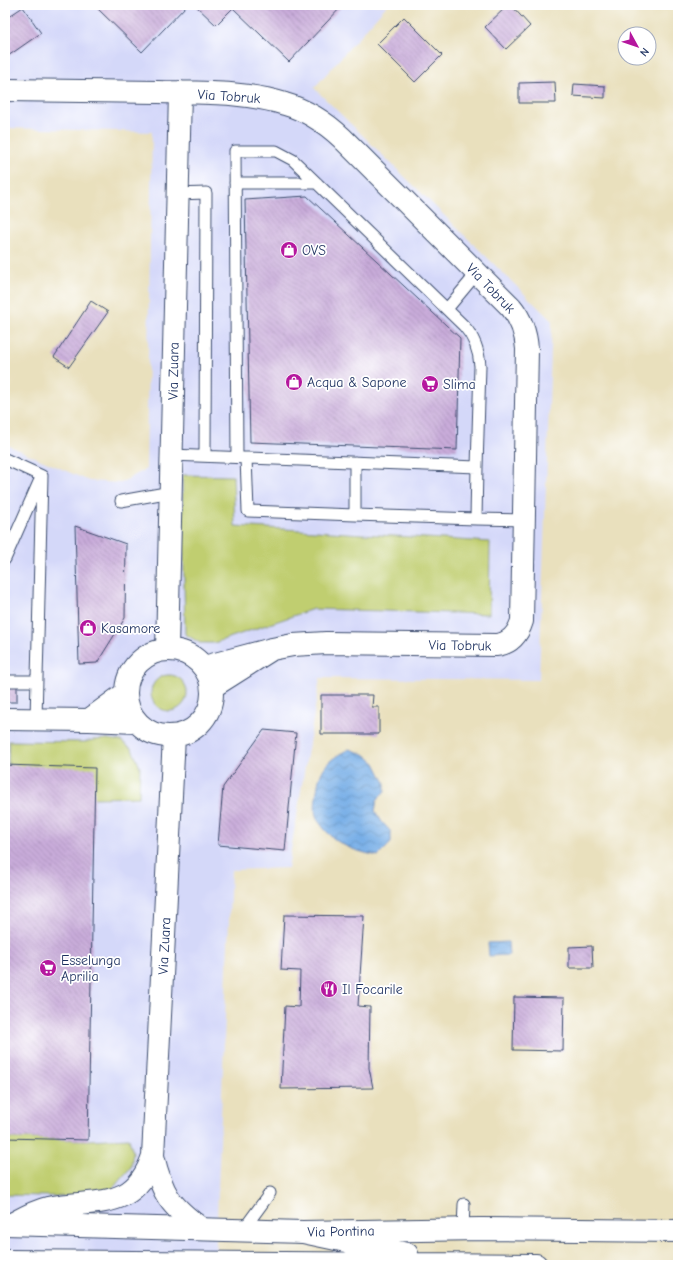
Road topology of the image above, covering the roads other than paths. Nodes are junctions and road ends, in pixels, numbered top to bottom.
1 (5, 90) edge
2 (180, 92) junction
3 (235, 183) junction
4 (317, 183) junction
5 (177, 194) junction
6 (477, 273) junction
7 (447, 309) junction
8 (172, 455) junction
9 (205, 456) junction
10 (241, 457) junction
11 (5, 459) edge
12 (355, 462) junction
13 (477, 467) junction
14 (42, 476) junction
15 (171, 492) junction
16 (121, 501) dead end
17 (355, 515) junction
18 (476, 520) junction
19 (524, 520) junction
20 (5, 559) edge
21 (272, 649) junction
22 (167, 650) junction
23 (204, 667) junction
24 (5, 681) edge
25 (37, 681) junction
26 (212, 687) junction
27 (126, 693) junction
28 (5, 719) edge
29 (36, 719) junction
30 (89, 720) junction
31 (136, 722) junction
32 (174, 736) junction
33 (154, 1156) junction
34 (270, 1193) dead end
35 (464, 1204) dead end
36 (8, 1224) edge
37 (202, 1229) junction
38 (463, 1229) junction
39 (243, 1230) junction
40 (678, 1231) edge
41 (303, 1232) junction
42 (5, 1261) edge
43 (451, 1264) junction
44 (536, 1265) edge

1 - 2 main road, Via Tobruk
2 - 5 main road, Via Zuara
2 - 6 main road, Via Tobruk
3 - 4 lane
3 - 4 lane
3 - 10 lane
4 - 7 lane
5 - 8 main road, Via Zuara
5 - 9 lane
6 - 7 lane
6 - 19 main road, Via Tobruk
7 - 13 lane
8 - 9 lane
8 - 15 main road, Via Zuara
9 - 10 lane
10 - 12 lane
10 - 17 lane
11 - 14 lane
12 - 13 lane
12 - 17 lane
13 - 18 lane
14 - 20 lane
14 - 25 lane
15 - 16 lane
15 - 22 main road, Via Zuara
17 - 18 lane
18 - 19 lane
19 - 21 main road, Via Tobruk
21 - 23 main road, Via Tobruk
21 - 26 main road, Via Tobruk
22 - 23 main road
22 - 27 main road
23 - 26 main road
24 - 25 lane
25 - 29 lane
26 - 32 main road
27 - 30 main road
27 - 31 main road
28 - 29 main road
29 - 30 main road
30 - 31 main road
31 - 32 main road
32 - 33 main road, Via Zuara
33 - 36 main road, Via Zuara
33 - 37 main road, Via Zuara
34 - 39 lane
35 - 38 lane
36 - 37 main road, Via Pontina
37 - 39 main road, Via Pontina
38 - 40 main road, Via Pontina
38 - 41 main road, Via Pontina
39 - 41 main road, Via Pontina
41 - 43 main road
42 - 43 main road
43 - 44 main road

